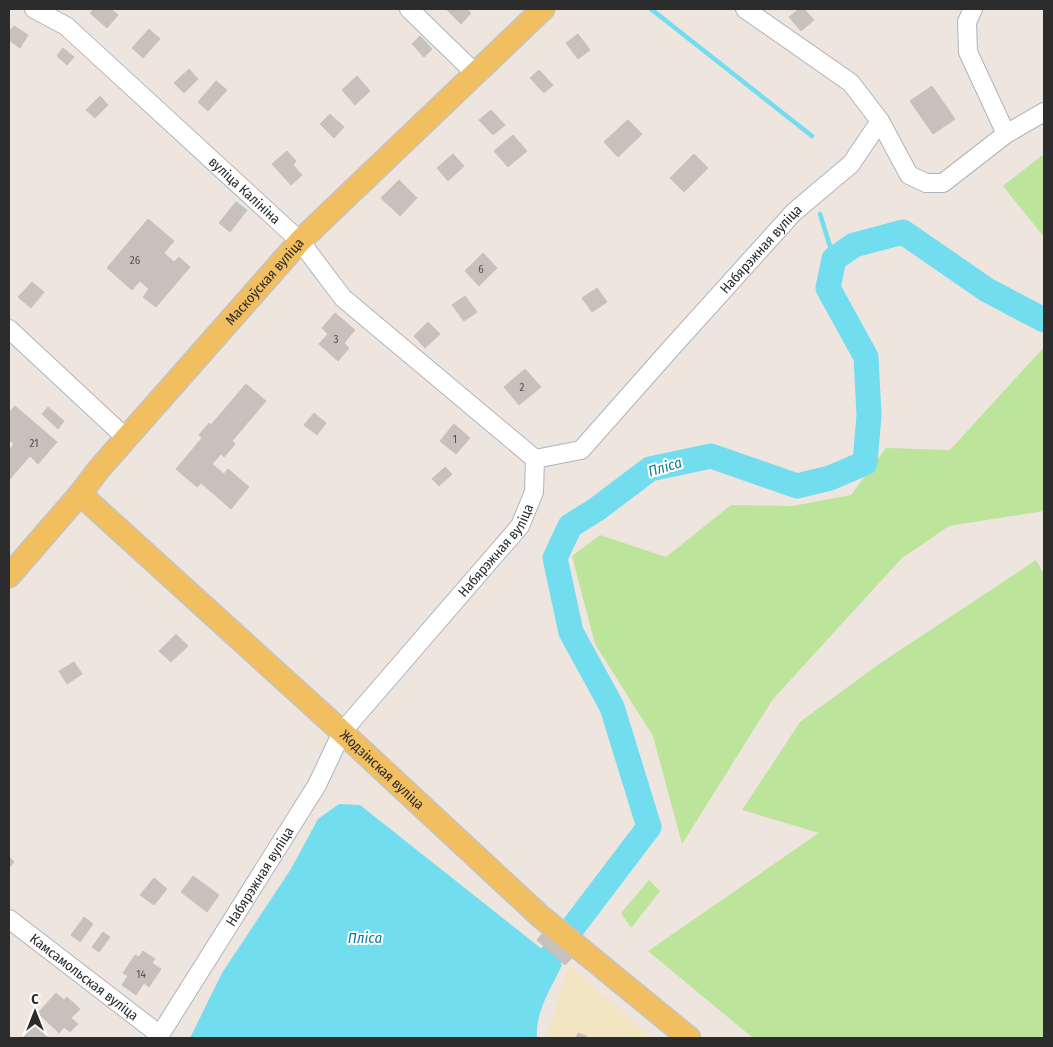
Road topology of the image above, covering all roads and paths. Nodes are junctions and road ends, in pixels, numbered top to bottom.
1 (34, 9) edge
2 (409, 9) edge
3 (543, 9) edge
4 (745, 9) edge
5 (973, 9) edge
6 (476, 74) junction
7 (1044, 112) edge
8 (880, 121) junction
9 (1006, 134) junction
10 (300, 241) junction
11 (9, 329) edge
12 (126, 438) junction
13 (535, 459) junction
14 (80, 494) junction
15 (9, 576) edge
16 (342, 732) junction
17 (9, 919) edge
18 (159, 1037) edge
19 (689, 1038) edge

1 - 10 street, вуліца Калініна
2 - 6 street
3 - 6 main road, Маскоўская вуліца
4 - 8 street
5 - 9 street
6 - 10 main road, Маскоўская вуліца
7 - 9 street
8 - 9 street
8 - 13 street, Набярэжная вуліца
10 - 12 main road, Маскоўская вуліца
10 - 13 street, вуліца Калініна
11 - 12 street
12 - 14 main road, Маскоўская вуліца
13 - 16 street, Набярэжная вуліца
14 - 15 main road, Маскоўская вуліца
14 - 16 main road, Жодзінская вуліца
16 - 18 street, Набярэжная вуліца
16 - 19 main road, Жодзінская вуліца
17 - 18 street, Камсамольская вуліца

